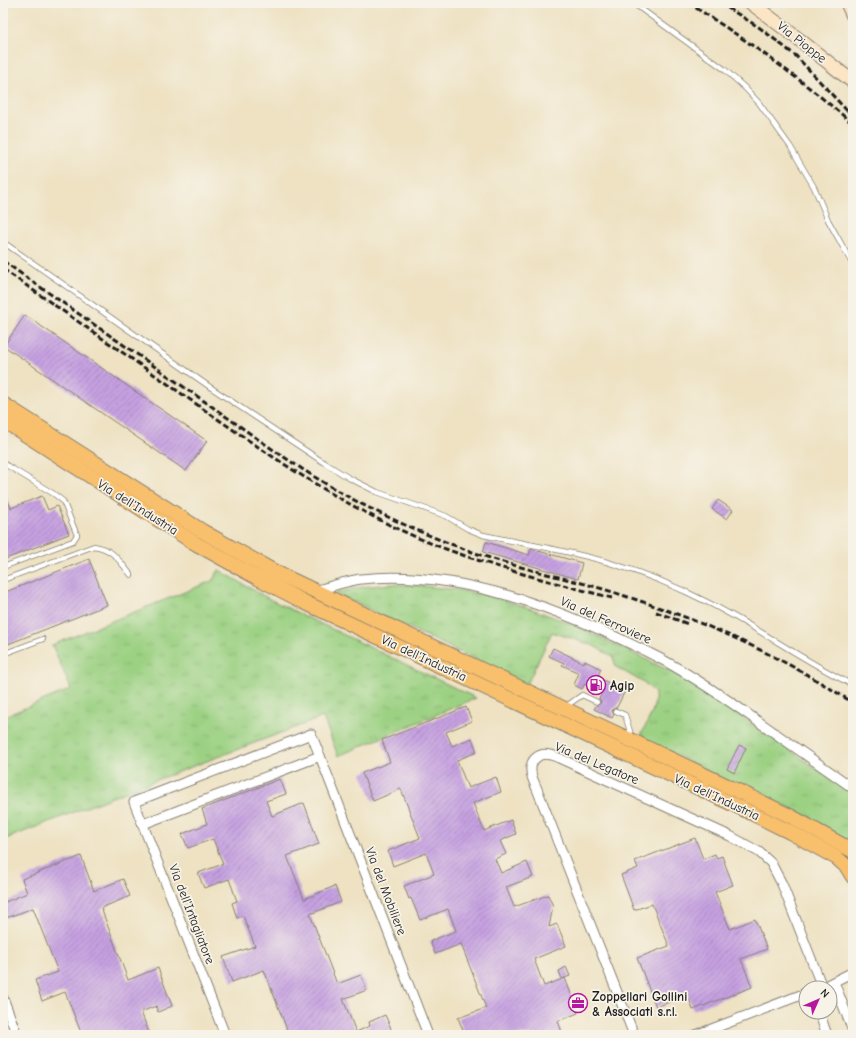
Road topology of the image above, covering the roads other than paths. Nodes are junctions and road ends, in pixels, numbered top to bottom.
1 (633, 3) edge
2 (751, 3) edge
3 (847, 3) edge
4 (853, 16) edge
5 (853, 82) edge
6 (3, 242) edge
7 (853, 265) edge
8 (3, 404) edge
9 (3, 420) edge
10 (3, 463) edge
11 (3, 567) edge
12 (131, 576) dead end
13 (3, 580) edge
14 (314, 591) junction
15 (43, 639) dead end
16 (3, 654) edge
17 (853, 686) edge
18 (598, 702) dead end
19 (563, 708) junction
20 (616, 711) dead end
21 (633, 742) junction
22 (320, 756) junction
23 (853, 788) edge
24 (134, 802) joint
25 (143, 824) junction
26 (853, 851) edge
27 (853, 877) edge
28 (853, 965) edge
29 (849, 974) edge
30 (817, 980) edge
31 (838, 980) edge
32 (838, 992) edge
33 (798, 996) edge
34 (3, 998) edge
35 (822, 1020) edge
36 (853, 1031) edge
37 (17, 1035) edge
38 (225, 1035) edge
39 (428, 1035) edge
40 (634, 1035) edge
41 (696, 1035) edge
42 (827, 1035) edge

1 - 7 lane
2 - 5 street, Via Pioppe
3 - 4 street
6 - 17 lane
8 - 14 main road, Via dell'Industria
9 - 27 main road, Via dell'Industria
10 - 11 lane
12 - 13 lane
14 - 19 main road, Via dell'Industria
14 - 23 street, Via del Ferroviere
15 - 16 lane
18 - 19 lane
19 - 21 main road, Via dell'Industria
20 - 21 lane
21 - 26 main road, Via dell'Industria
22 - 24 street, Via del Mobiliere
22 - 25 street
22 - 39 street, Via del Mobiliere
24 - 25 street, Via dell'Intagliatore
25 - 38 street, Via dell'Intagliatore
28 - 29 street
29 - 31 street
30 - 40 street, Via del Legatore
32 - 36 street
33 - 41 street
34 - 37 street
35 - 42 street

